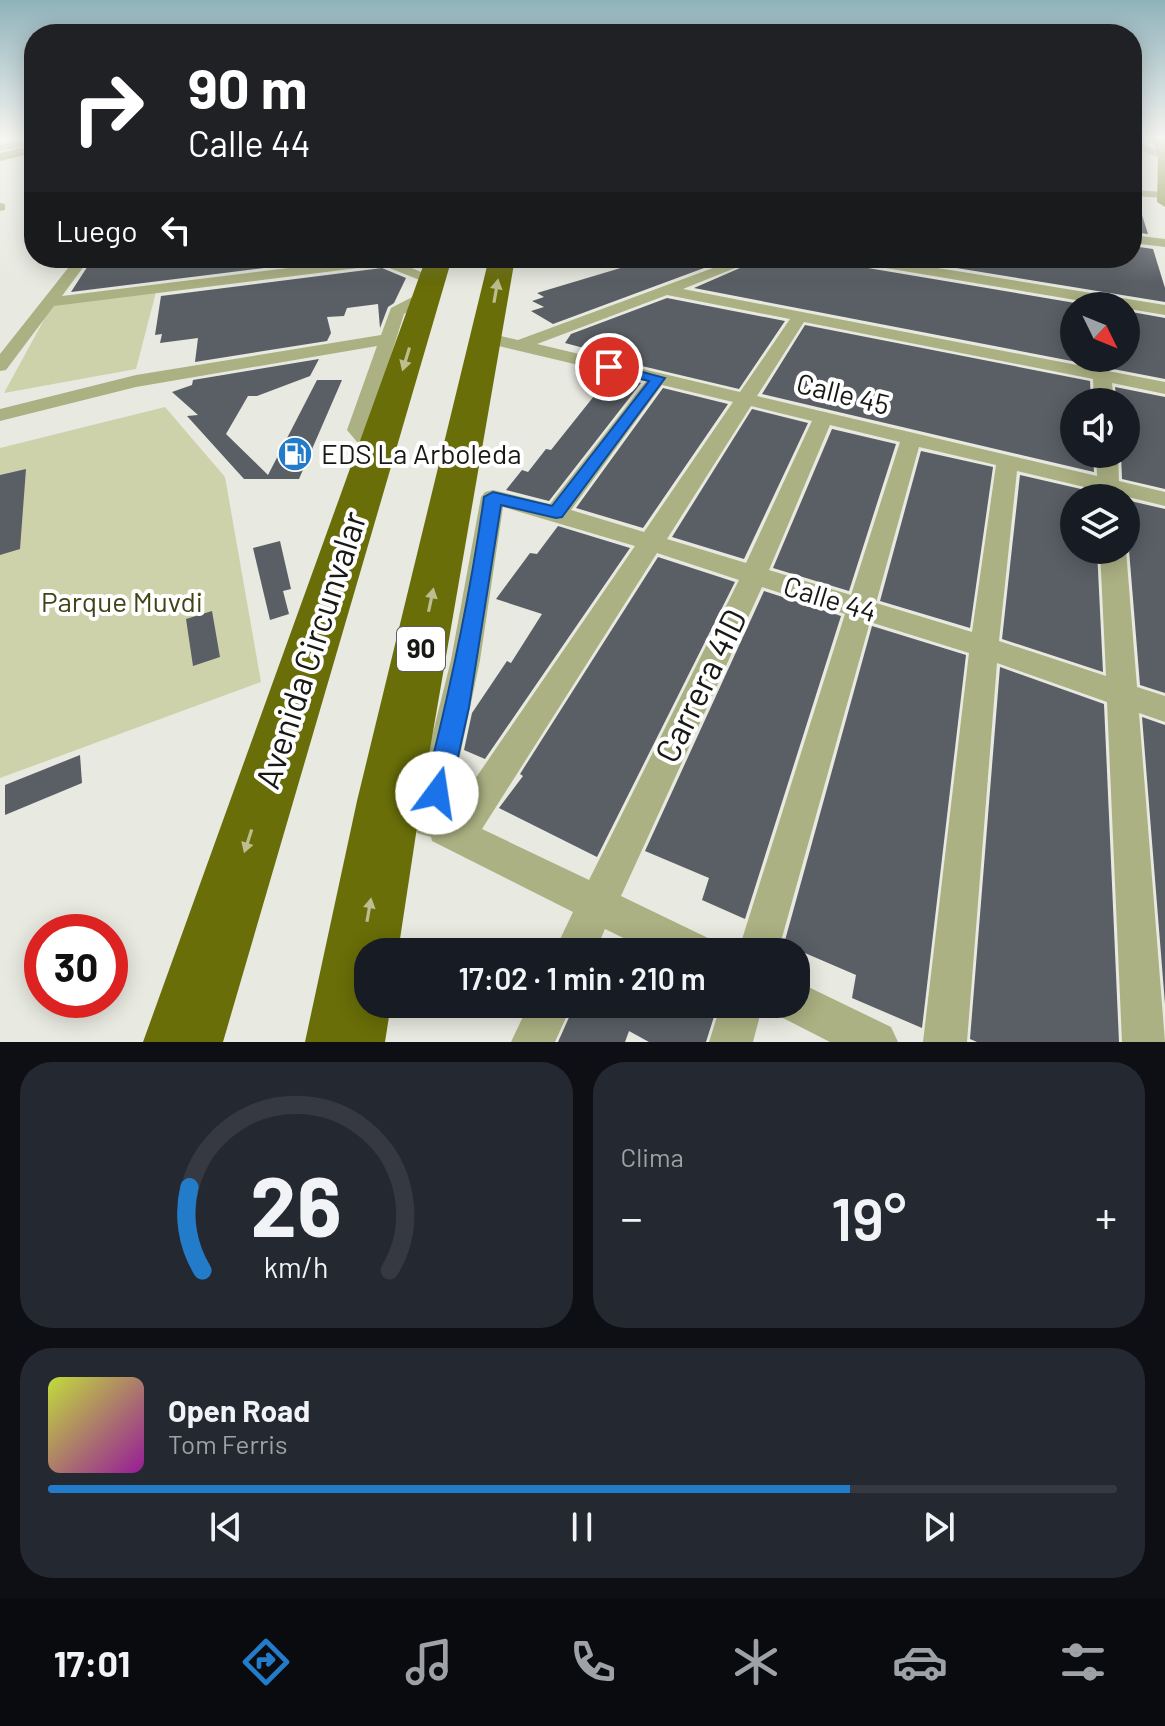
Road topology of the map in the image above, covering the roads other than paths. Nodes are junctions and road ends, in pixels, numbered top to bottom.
1 (1142, 195) edge
2 (1164, 199) edge
3 (1142, 240) edge
4 (1165, 243) edge
5 (75, 268) edge
6 (310, 268) edge
7 (401, 268) edge
8 (502, 268) edge
9 (725, 268) edge
10 (911, 268) edge
11 (434, 273) edge
12 (664, 290) junction
13 (48, 302) junction
14 (1165, 310) edge
15 (800, 316) junction
16 (386, 339) junction
17 (500, 345) junction
18 (0, 366) edge
19 (1102, 375) junction
20 (658, 378) junction
21 (1103, 388) edge
22 (1165, 388) edge
23 (744, 399) junction
24 (0, 415) edge
25 (823, 418) junction
26 (911, 439) junction
27 (376, 450) junction
28 (1007, 462) junction
29 (1082, 484) edge
30 (1140, 496) edge
31 (1165, 499) edge
32 (556, 513) junction
33 (652, 543) junction
34 (1114, 564) edge
35 (754, 575) junction
36 (859, 608) junction
37 (984, 647) junction
38 (1123, 695) junction
39 (1165, 709) edge
40 (425, 819) junction
41 (596, 904) junction
42 (580, 938) edge
43 (665, 938) edge
44 (762, 938) edge
45 (810, 1009) edge
46 (544, 1018) edge
47 (738, 1018) edge
48 (183, 1042) edge
49 (345, 1042) edge
50 (533, 1042) edge
51 (731, 1042) edge
52 (876, 1042) edge
53 (945, 1042) edge
54 (1144, 1042) edge

1 - 2 street
3 - 4 street
5 - 13 street
6 - 13 street
7 - 11 street
17 -> 8 highway, 90
9 - 12 street
10 - 14 street
11 - 16 street
11 -> 27 highway, Avenida Circunvalar
12 - 15 street
12 - 17 street
13 - 18 street
15 - 19 street
15 - 23 street
16 - 24 street
16 - 27 street
17 - 20 street, Calle 45
40 -> 17 highway, 90
19 - 21 street
19 - 22 street
20 - 23 street, Calle 45
20 - 32 street
23 - 25 street, Calle 45
23 - 33 street
25 - 26 street, Calle 45
25 - 35 street, Carrera 41D
26 - 28 street, Calle 45
26 - 36 street
27 -> 48 highway, Avenida Circunvalar
28 - 29 street, Calle 45
28 - 37 street
30 - 31 street, Calle 45
32 - 33 street, Calle 44
32 - 40 street, Calle 44
33 - 35 street, Calle 44
33 - 40 street
34 - 38 street
35 - 36 street, Calle 44
35 - 41 street, Carrera 41D
36 - 37 street, Calle 44
36 - 44 street
37 - 38 street, Calle 44
37 - 53 street
38 - 39 street, Calle 44
38 - 54 street
40 - 41 street
49 -> 40 highway, 90
41 - 42 street, Carrera 41D
41 - 43 street
45 - 52 street
46 - 50 street
47 - 51 street

